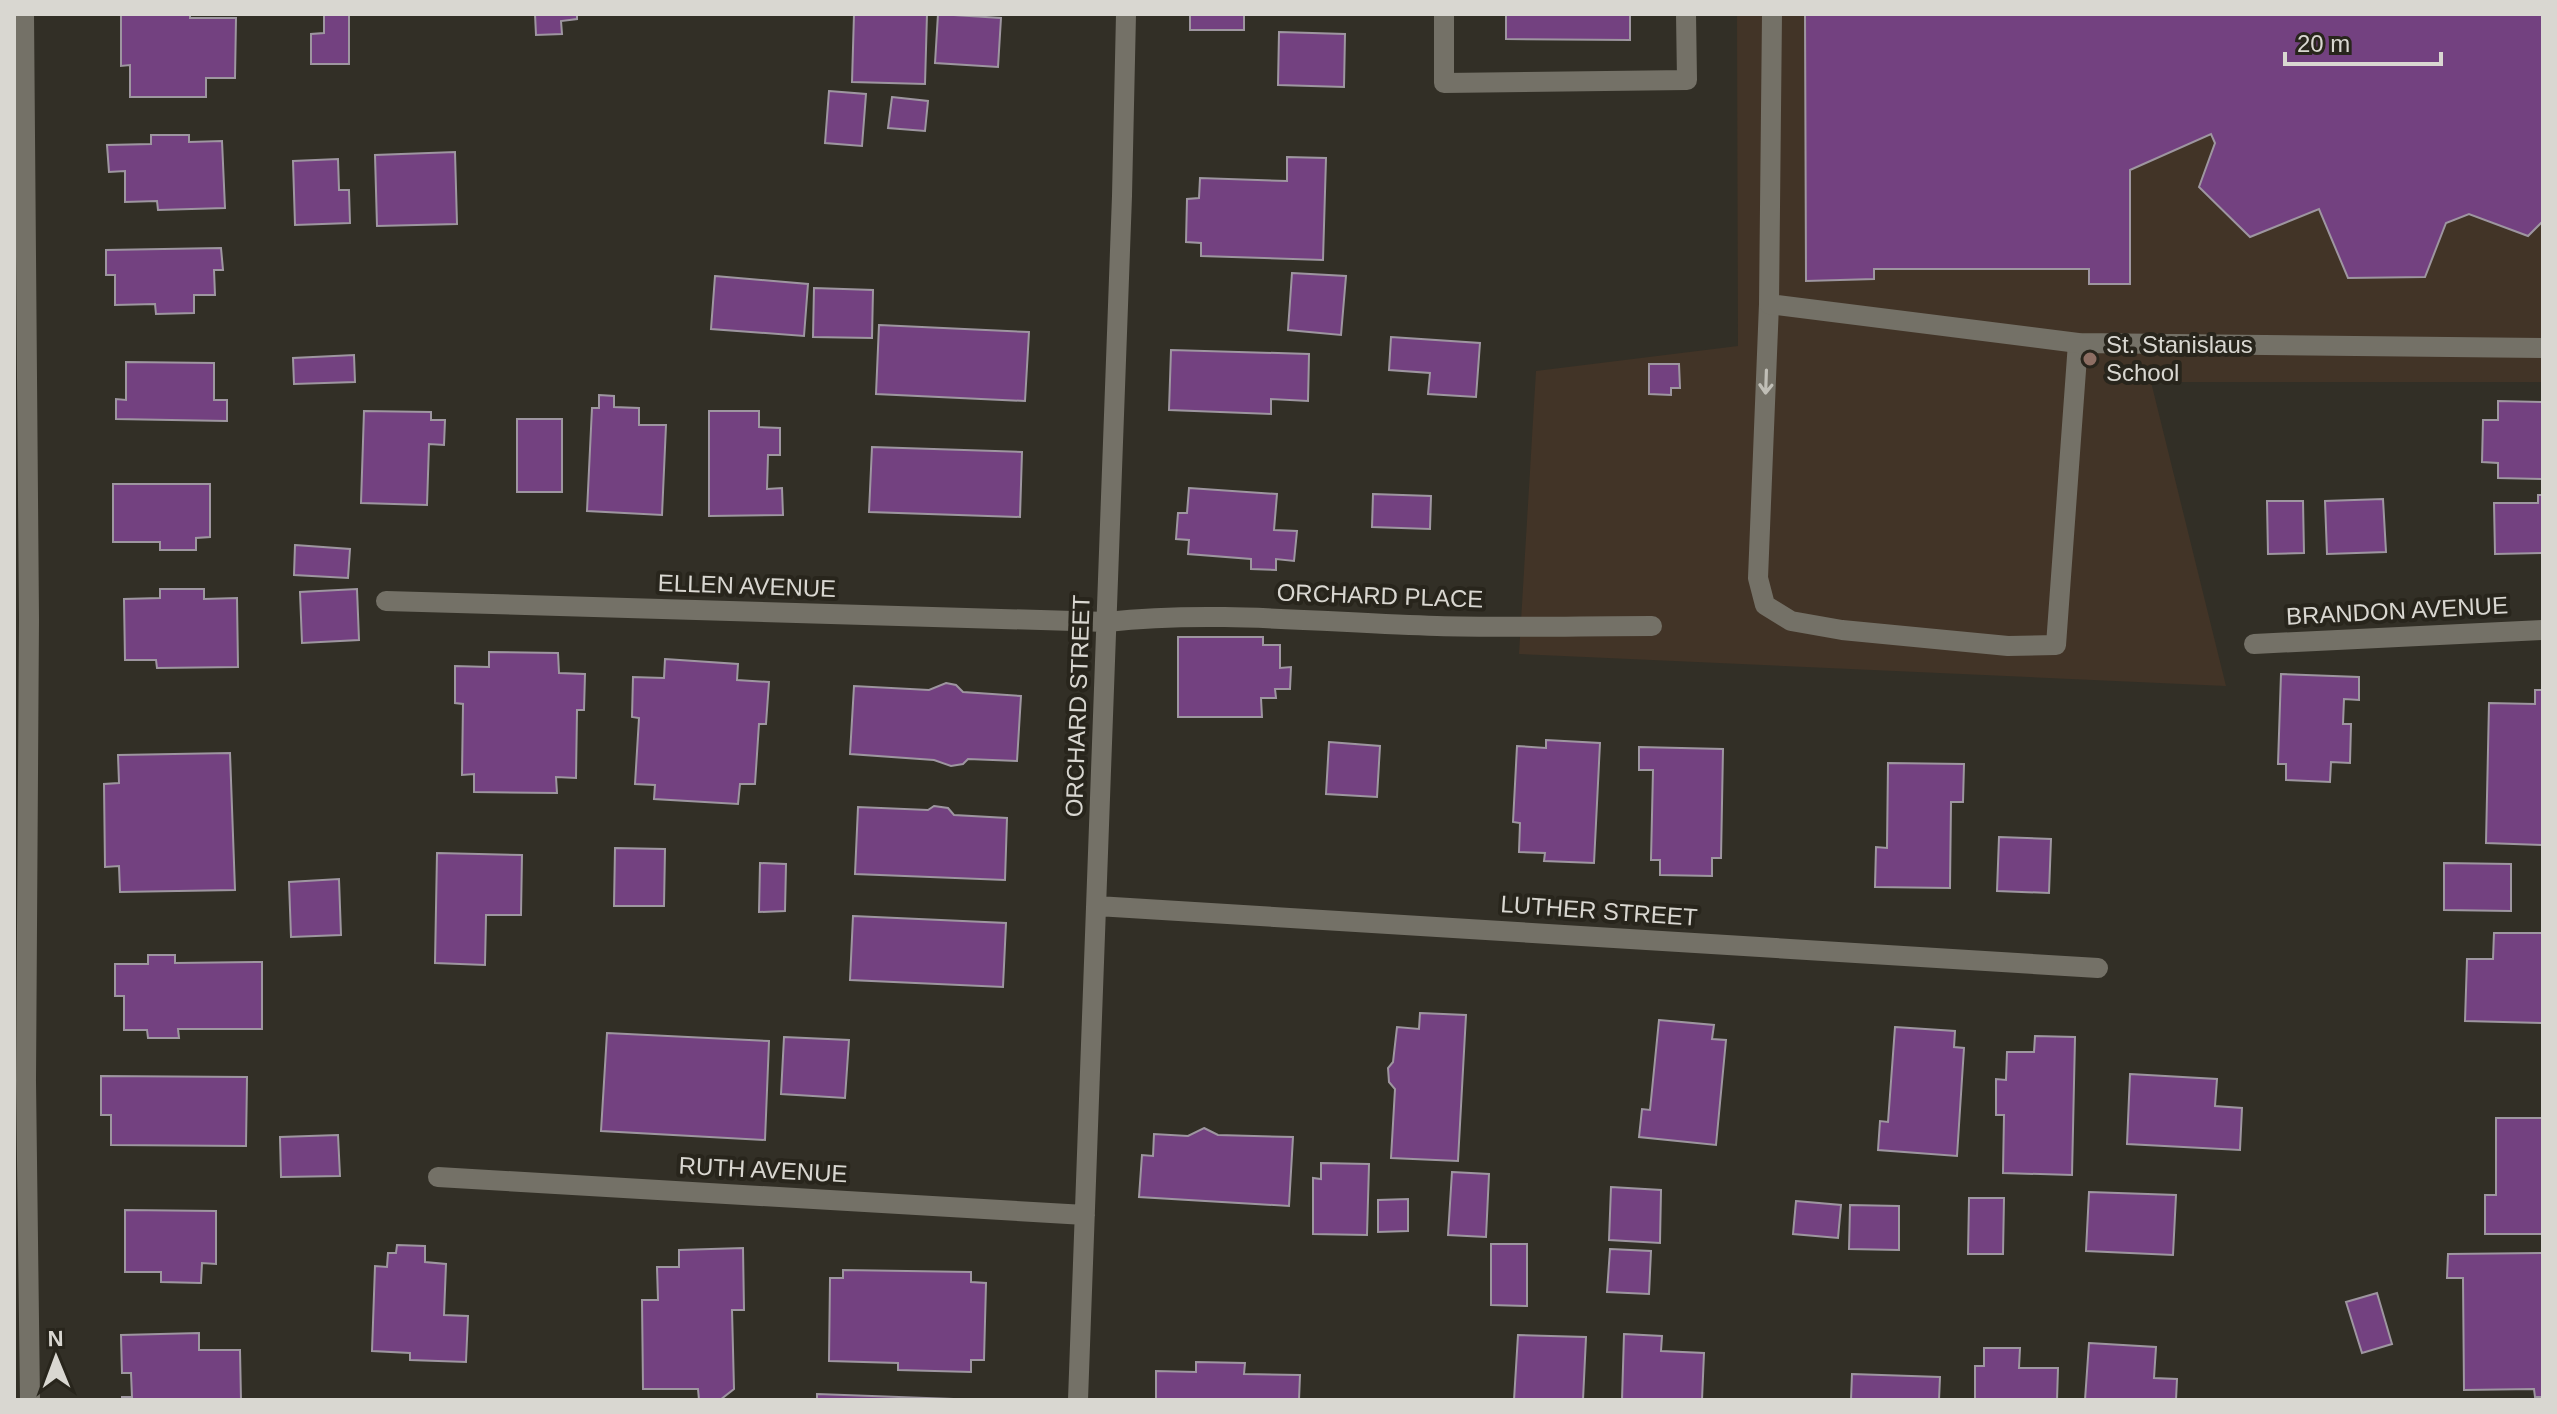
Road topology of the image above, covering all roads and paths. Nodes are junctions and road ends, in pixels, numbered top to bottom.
1 (24, 14) edge
2 (1126, 14) edge
3 (1444, 14) edge
4 (1686, 14) edge
5 (1772, 14) edge
6 (20, 217) edge
7 (1769, 304) junction
8 (2078, 343) junction
9 (2543, 348) edge
10 (386, 601) dead end
11 (21, 620) edge
12 (1107, 622) junction
13 (1652, 626) dead end
14 (2543, 630) edge
15 (2254, 644) dead end
16 (1097, 906) junction
17 (2098, 968) dead end
18 (438, 1177) dead end
19 (1085, 1215) junction
20 (30, 1400) edge
21 (1078, 1400) edge

1 - 6 street
2 - 12 street, ORCHARD STREET
3 - 4 street
5 - 7 street
6 - 11 street
7 - 8 street
7 -> 8 street
8 - 9 street
10 - 12 street, ELLEN AVENUE
11 - 20 street
12 - 13 street, ORCHARD PLACE
12 - 16 street, ORCHARD STREET
14 - 15 street, BRANDON AVENUE
16 - 17 street, LUTHER STREET
16 - 19 street, ORCHARD STREET
18 - 19 street, RUTH AVENUE
19 - 21 street, ORCHARD STREET

